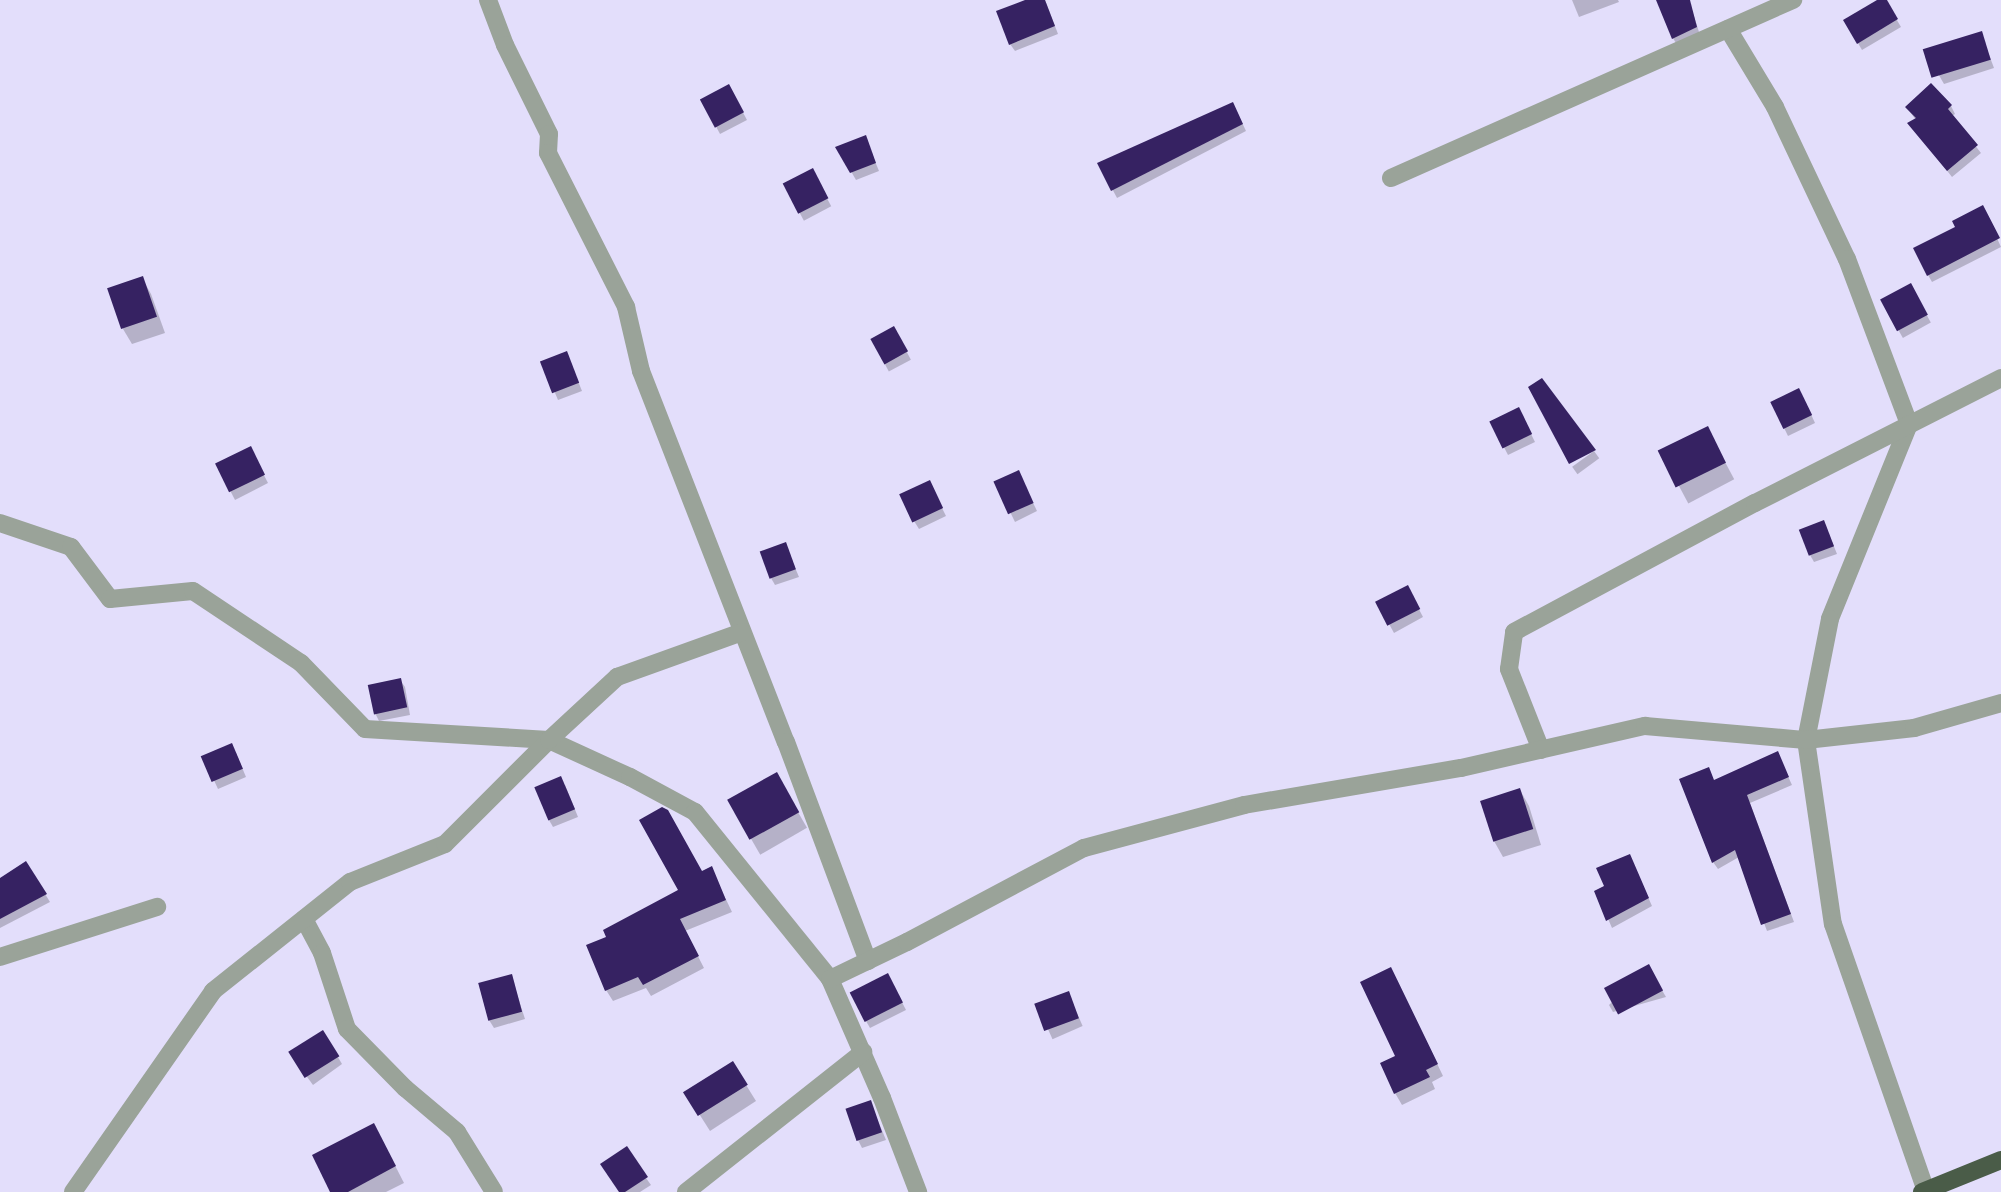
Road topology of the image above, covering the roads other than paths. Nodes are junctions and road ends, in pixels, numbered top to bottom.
1 (488, 0) edge
2 (1793, 0) edge
3 (1728, 29) junction
4 (1391, 178) dead end
5 (2001, 378) edge
6 (1909, 424) junction
7 (0, 523) edge
8 (742, 632) junction
9 (2001, 703) edge
10 (549, 740) junction
11 (1806, 740) junction
12 (1541, 750) junction
13 (157, 907) dead end
14 (304, 919) junction
15 (0, 957) edge
16 (868, 962) junction
17 (830, 979) junction
18 (863, 1052) junction
19 (2001, 1160) edge
20 (1924, 1191) edge
21 (73, 1192) edge
22 (494, 1192) edge
23 (686, 1192) edge
24 (918, 1192) edge

1 - 8 street
2 - 3 street
3 - 4 street
3 - 6 street
5 - 6 street
6 - 11 street
6 - 12 street
7 - 10 street
8 - 10 street
8 - 16 street
9 - 11 street
10 - 14 street
10 - 17 street
11 - 12 street
11 - 20 street
12 - 16 street
13 - 15 street
14 - 21 street
14 - 22 street
16 - 17 street
17 - 18 street
18 - 23 street
18 - 24 street
19 - 20 highway

